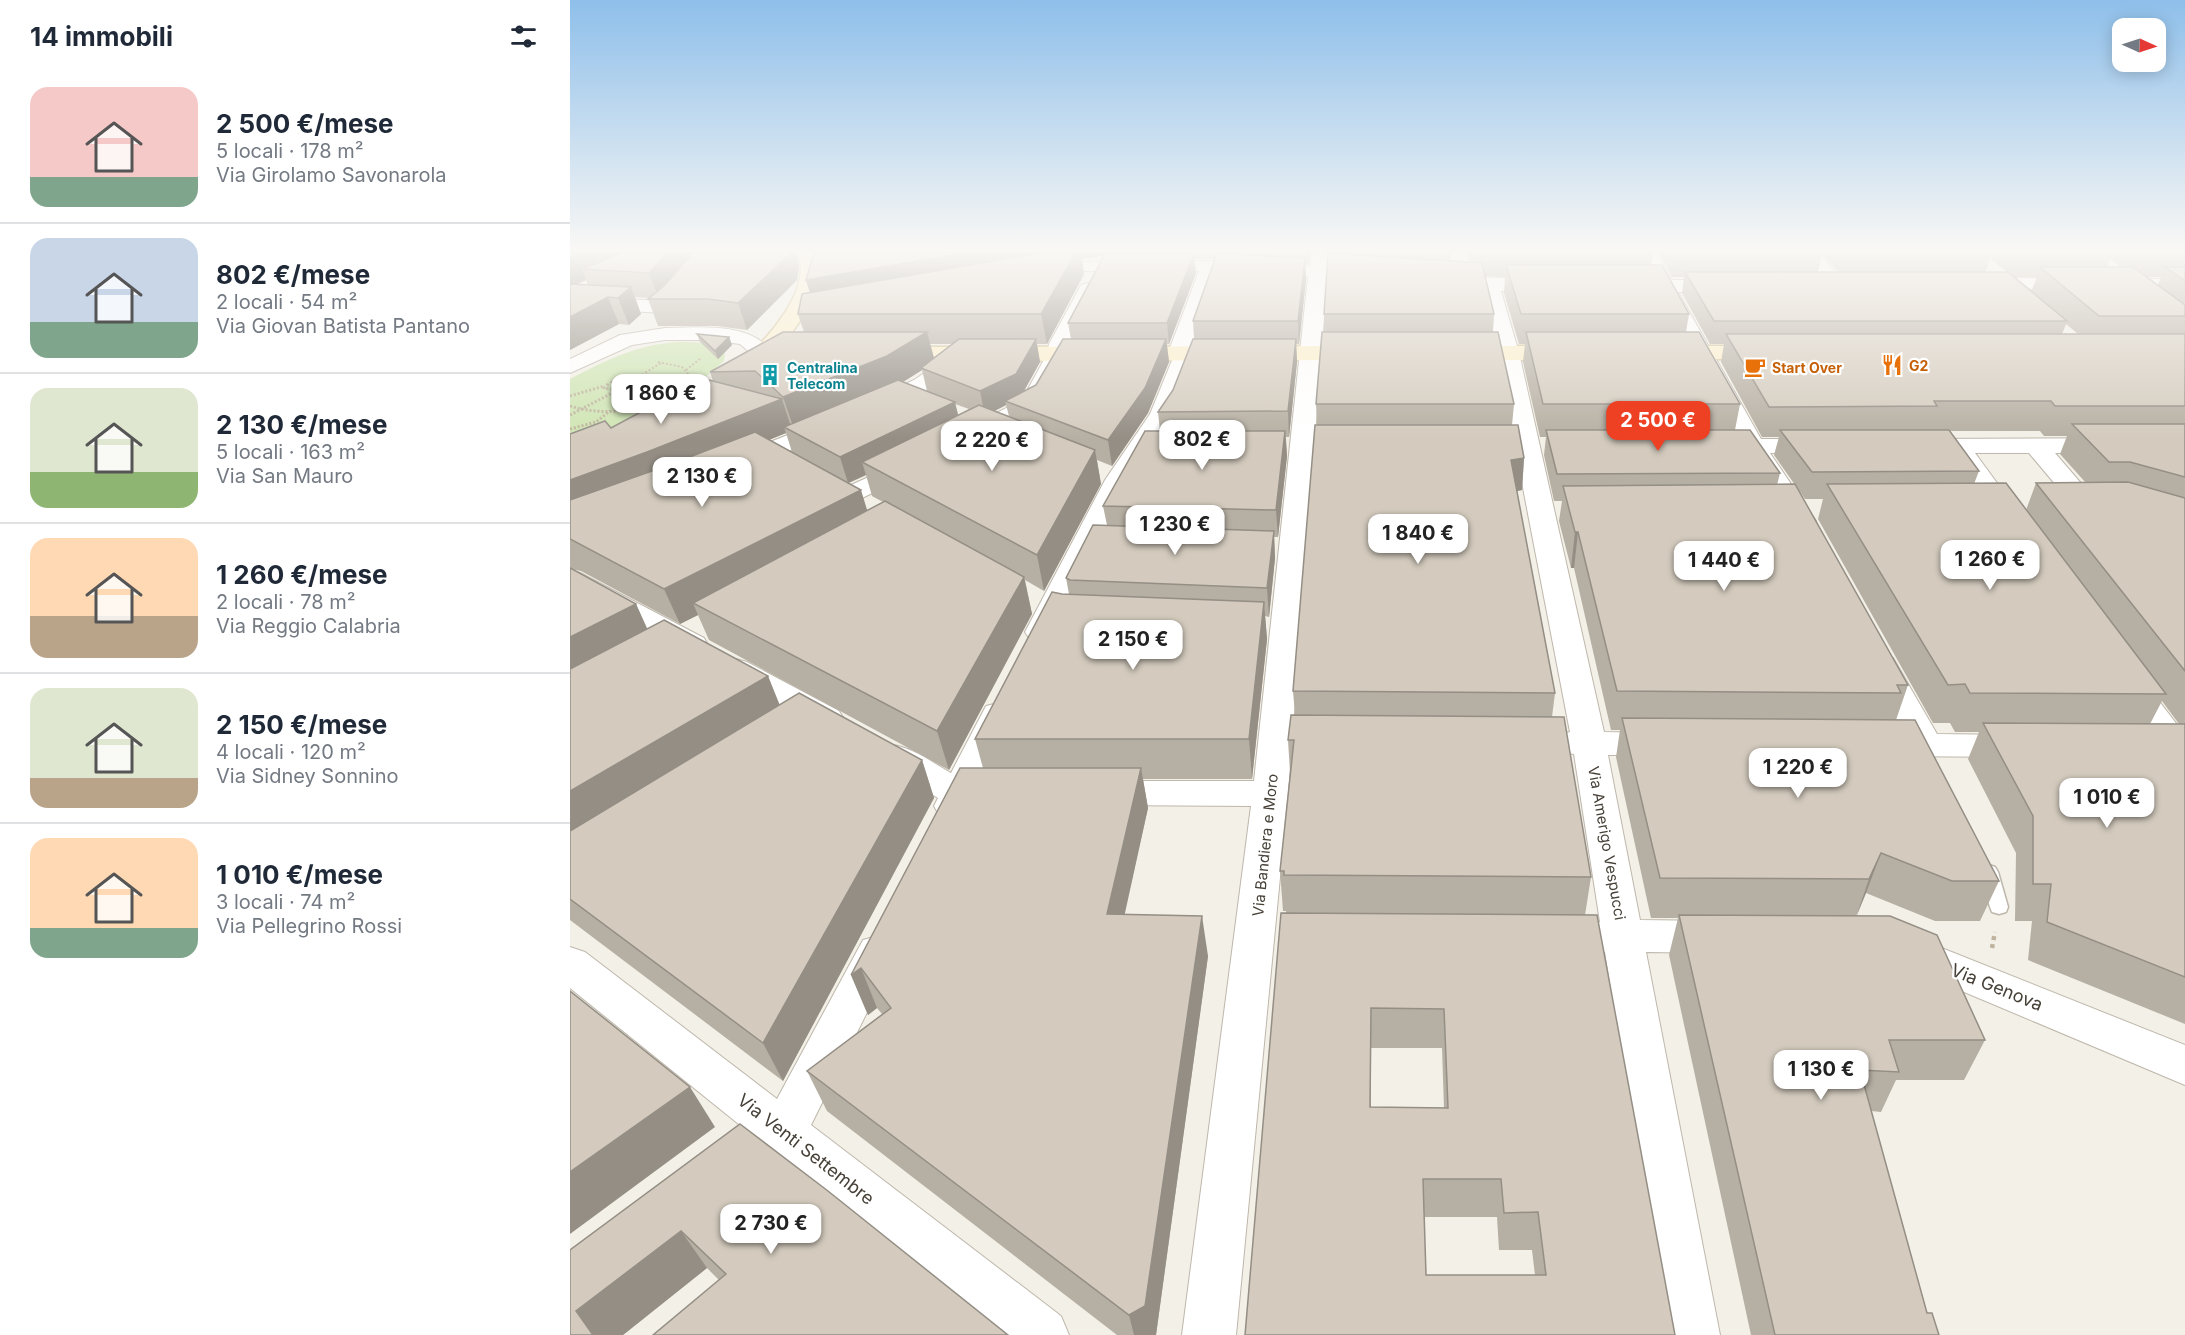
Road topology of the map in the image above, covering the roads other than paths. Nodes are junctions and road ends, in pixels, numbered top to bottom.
1 (657, 314) edge
2 (793, 314) edge
3 (818, 314) edge
4 (1072, 314) edge
5 (1191, 314) edge
6 (1314, 314) edge
7 (1498, 314) edge
8 (1681, 314) edge
9 (791, 318) junction
10 (627, 339) junction
11 (1508, 352) junction
12 (774, 353) junction
13 (1182, 353) junction
14 (1311, 353) junction
15 (1390, 353) edge
16 (1436, 353) edge
17 (1592, 353) edge
18 (1652, 353) edge
19 (1702, 353) junction
20 (1786, 353) edge
21 (866, 354) edge
22 (957, 354) junction
23 (1058, 354) junction
24 (570, 367) edge
25 (712, 392) edge
26 (904, 394) junction
27 (987, 427) junction
28 (1019, 440) edge
29 (2035, 445) junction
30 (2185, 445) edge
31 (1694, 446) edge
32 (1753, 446) junction
33 (1835, 446) edge
34 (1894, 446) edge
35 (1957, 446) junction
36 (767, 451) junction
37 (797, 468) edge
38 (724, 469) edge
39 (2001, 506) junction
40 (1968, 508) edge
41 (1762, 510) edge
42 (1809, 510) junction
43 (876, 512) edge
44 (2023, 537) edge
45 (1814, 541) edge
46 (570, 579) edge
47 (712, 622) edge
48 (682, 639) junction
49 (1870, 643) edge
50 (651, 655) edge
51 (2113, 661) edge
52 (813, 712) junction
53 (783, 731) edge
54 (1542, 743) edge
55 (1589, 743) junction
56 (1694, 744) edge
57 (1857, 745) edge
58 (2045, 746) edge
59 (2140, 747) edge
60 (2180, 749) edge
61 (1932, 755) junction
62 (958, 793) junction
63 (1016, 793) edge
64 (1074, 793) edge
65 (1270, 794) junction
66 (937, 835) edge
67 (1983, 854) edge
68 (1999, 907) edge
69 (893, 920) edge
70 (1564, 936) edge
71 (1624, 936) junction
72 (1751, 937) edge
73 (1878, 938) edge
74 (570, 964) edge
75 (2185, 1065) edge
76 (776, 1125) junction
77 (730, 1147) edge
78 (1042, 1335) edge
79 (1209, 1335) edge
80 (1693, 1335) edge

1 - 10 street
2 - 9 street
3 - 9 street
4 - 23 street
5 - 13 street
6 - 14 street, Via Bandiera e Moro
7 - 11 street, Via Amerigo Vespucci
8 - 19 street
9 - 12 street
10 - 12 street
10 - 24 street
11 - 16 street
11 - 17 street
11 - 55 street, Via Amerigo Vespucci
12 - 25 street
13 - 14 street
13 - 23 street
13 - 62 street
14 - 15 street
14 - 65 street, Via Bandiera e Moro
18 - 19 street
19 - 20 street
19 - 32 street
21 - 22 street
22 - 23 street
22 - 26 street
23 - 27 street
26 - 27 street
26 - 36 street
27 - 28 street
27 - 43 street
29 - 30 street
29 - 35 street
29 - 39 street
31 - 32 street
32 - 33 street
32 - 42 street
34 - 35 street
35 - 39 street
36 - 37 street
36 - 38 street
39 - 40 street
39 - 44 street
41 - 42 street
42 - 45 street
46 - 48 street
47 - 48 street
48 - 50 street
48 - 52 street
49 - 61 street
51 - 60 street
52 - 53 street
52 - 62 street
54 - 55 street
55 - 56 street
55 - 71 street, Via Amerigo Vespucci
57 - 61 street
58 - 61 street
59 - 60 street
62 - 63 street
62 - 66 street
64 - 65 street
65 - 79 street, Via Bandiera e Moro
67 - 68 lane
69 - 76 street
70 - 71 street
71 - 72 street
71 - 80 street, Via Amerigo Vespucci
73 - 75 street, Via Genova
74 - 76 street, Via Venti Settembre
76 - 77 street
76 - 78 street, Via Venti Settembre

